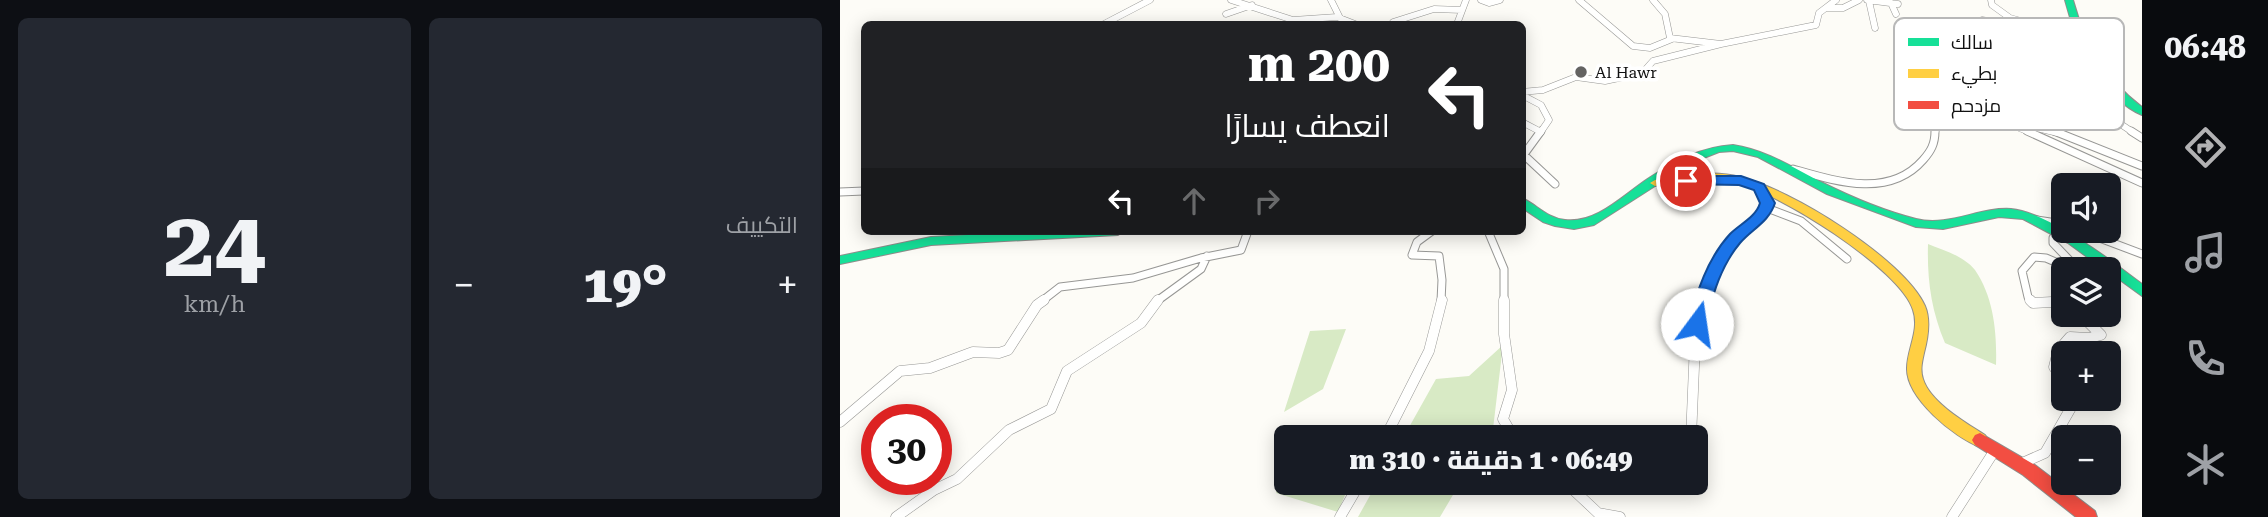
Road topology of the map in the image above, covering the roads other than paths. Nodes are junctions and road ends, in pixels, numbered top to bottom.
1 (1150, 0) edge
2 (1231, 0) edge
3 (1331, 0) edge
4 (1466, 0) edge
5 (1481, 0) edge
6 (1500, 0) edge
7 (1579, 0) edge
8 (1653, 0) edge
9 (1836, 0) edge
10 (1859, 0) edge
11 (1991, 0) edge
12 (2069, 0) edge
13 (1868, 1) edge
14 (1252, 5) junction
15 (1826, 8) junction
16 (1462, 10) junction
17 (1896, 13) dead end
18 (1226, 14) dead end
19 (1340, 18) junction
20 (2014, 18) edge
21 (2075, 18) edge
22 (1110, 21) edge
23 (1352, 21) edge
24 (1396, 21) edge
25 (1458, 21) edge
26 (1875, 29) dead end
27 (1672, 39) junction
28 (1721, 44) junction
29 (1526, 92) edge
30 (1526, 96) edge
31 (2124, 99) edge
32 (2142, 112) edge
33 (1526, 124) edge
34 (2124, 126) edge
35 (1936, 130) edge
36 (2026, 130) edge
37 (2046, 130) edge
38 (1541, 132) junction
39 (2142, 138) edge
40 (1526, 152) edge
41 (1526, 159) edge
42 (1783, 166) junction
43 (2142, 166) edge
44 (1652, 183) junction
45 (2142, 183) edge
46 (1555, 184) dead end
47 (1759, 187) junction
48 (861, 191) edge
49 (843, 192) edge
50 (840, 200) edge
51 (1526, 206) edge
52 (1768, 208) junction
53 (2051, 225) edge
54 (1043, 235) edge
55 (1247, 235) edge
56 (1427, 235) edge
57 (1490, 235) edge
58 (2053, 243) edge
59 (2081, 243) edge
60 (2113, 243) edge
61 (2142, 254) edge
62 (1207, 256) junction
63 (2066, 257) edge
64 (1847, 259) dead end
65 (840, 260) edge
66 (2051, 260) edge
67 (2142, 291) edge
68 (2051, 302) edge
69 (2093, 327) edge
70 (2065, 341) edge
71 (2069, 411) edge
72 (840, 422) edge
73 (1392, 425) edge
74 (1506, 425) edge
75 (1692, 425) edge
76 (1995, 450) junction
77 (2020, 464) junction
78 (2051, 483) edge
79 (1353, 495) edge
80 (1579, 495) edge
81 (2067, 495) edge
82 (921, 500) junction
83 (896, 517) edge
84 (904, 517) edge
85 (1340, 517) edge
86 (1620, 517) edge
87 (1952, 517) edge
88 (2089, 517) edge

1 - 22 street
2 - 14 street
3 - 19 street
4 - 16 street
5 - 6 street
7 - 27 street
8 - 27 street
9 - 15 street
10 - 15 street
11 - 20 street
12 - 21 main road
13 - 17 street
13 - 26 street
14 - 18 street
14 - 19 street
15 - 28 street
16 - 24 street
16 - 25 street
19 - 23 street
27 - 28 street
28 - 29 street
30 - 38 street
31 - 32 main road
33 - 38 street
34 - 39 street
35 - 42 street
36 - 45 street
37 - 43 street
38 - 40 street
41 - 46 street
42 - 44 main road
42 - 53 main road
44 - 47 main road
44 - 51 main road
47 - 52 street
47 - 76 main road
48 - 49 street
49 - 50 street
52 - 64 street
52 - 75 street
54 - 65 main road
55 - 62 street
56 - 73 street
57 - 74 street
58 - 63 street
59 - 67 main road
60 - 61 street
62 - 72 street
62 - 82 street
66 - 68 street
69 - 70 street
71 - 77 street
76 - 77 main road
76 - 87 street
77 - 78 main road
79 - 85 street
80 - 86 street
81 - 88 main road
82 - 83 street
82 - 84 street

